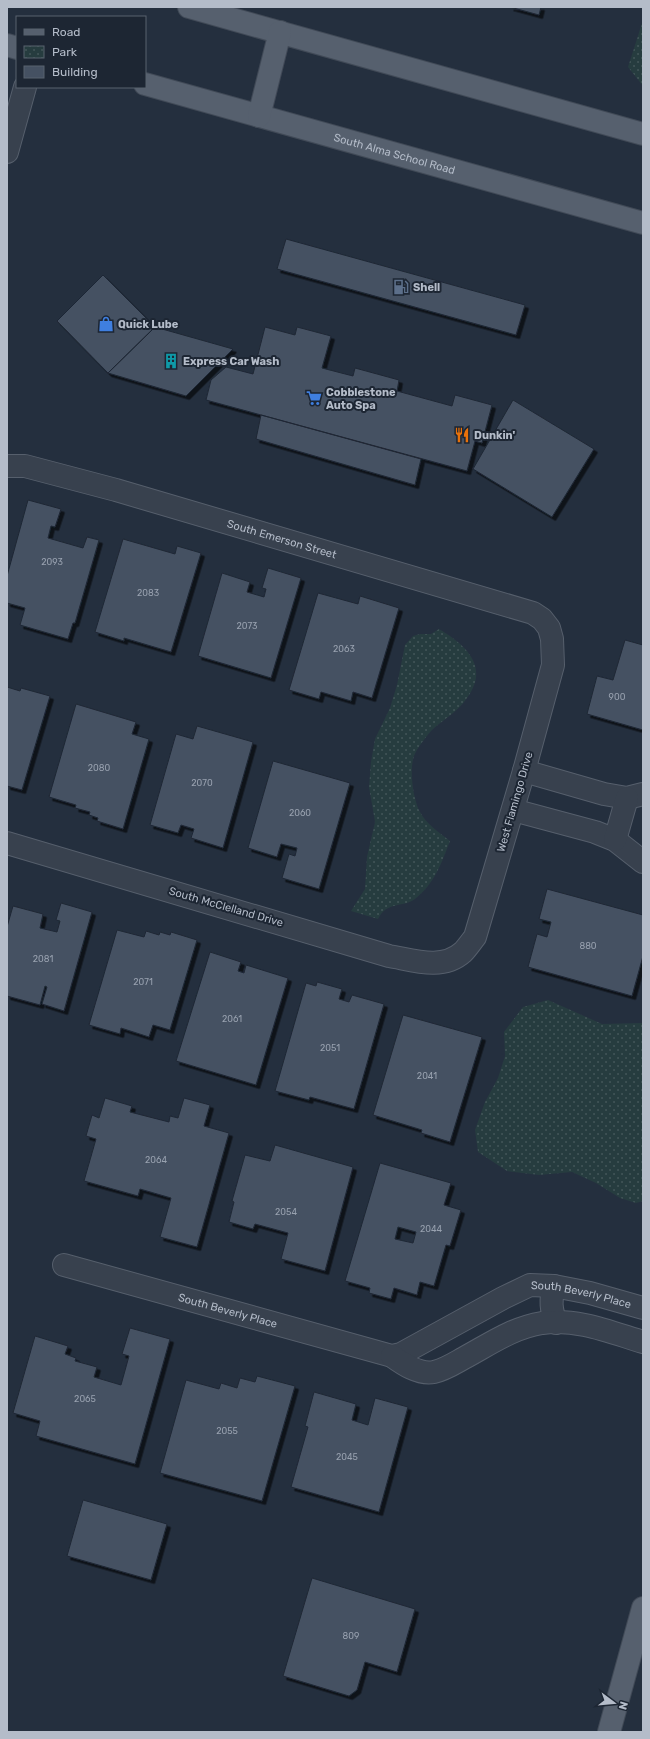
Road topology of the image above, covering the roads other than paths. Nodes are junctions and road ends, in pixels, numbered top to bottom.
1 (189, 7) edge
2 (280, 32) junction
3 (146, 84) edge
4 (25, 88) edge
5 (259, 116) junction
6 (643, 134) edge
7 (7, 152) edge
8 (643, 223) edge
9 (7, 466) edge
10 (549, 628) joint
11 (524, 771) junction
12 (635, 796) edge
13 (513, 810) junction
14 (615, 840) junction
15 (7, 843) edge
16 (643, 862) edge
17 (446, 962) joint
18 (64, 1265) dead end
19 (554, 1286) junction
20 (643, 1308) edge
21 (556, 1323) junction
22 (643, 1342) edge
23 (397, 1355) junction
24 (643, 1608) edge
25 (609, 1732) edge

1 - 2 main road
2 - 5 main road
2 - 6 main road
3 - 5 main road, South Alma School Road
4 - 7 street
5 - 8 main road, South Alma School Road
9 - 10 street, South Emerson Street
10 - 11 street, West Flamingo Drive
11 - 12 street
11 - 13 street, West Flamingo Drive
12 - 14 street
13 - 14 street
13 - 17 street, West Flamingo Drive
14 - 16 street
15 - 17 street, South McClelland Drive
18 - 23 street, South Beverly Place
19 - 20 street, South Beverly Place
19 - 21 street
19 - 23 street, South Beverly Place
21 - 22 street, South Beverly Place
21 - 23 street, South Beverly Place
24 - 25 main road

